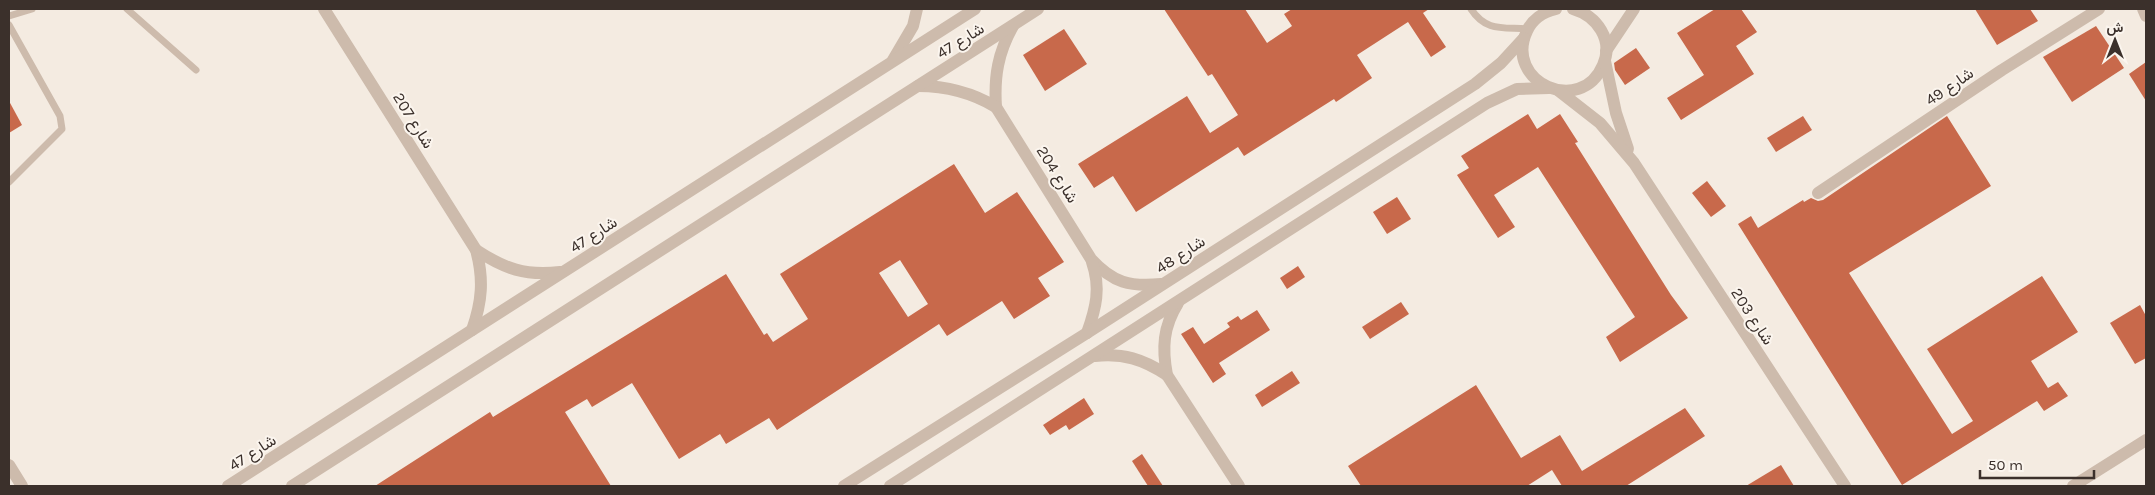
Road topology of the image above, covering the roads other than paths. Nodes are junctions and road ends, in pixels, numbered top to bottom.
1 (32, 9) edge
2 (127, 9) edge
3 (324, 9) edge
4 (917, 9) edge
5 (975, 9) edge
6 (1038, 9) edge
7 (1471, 9) edge
8 (1556, 9) edge
9 (1573, 9) edge
10 (1634, 9) edge
11 (2099, 9) edge
12 (2143, 9) edge
13 (9, 16) edge
14 (2146, 16) edge
15 (9, 25) edge
16 (1014, 25) junction
17 (1526, 34) junction
18 (1606, 56) junction
19 (891, 63) junction
20 (196, 70) dead end
21 (918, 86) junction
22 (1554, 89) junction
23 (996, 106) junction
24 (1634, 163) junction
25 (9, 182) edge
26 (1818, 193) dead end
27 (476, 250) junction
28 (1091, 259) junction
29 (563, 272) junction
30 (1164, 284) junction
31 (1180, 300) junction
32 (472, 330) junction
33 (1087, 333) junction
34 (1092, 356) junction
35 (1167, 375) junction
36 (2146, 440) edge
37 (9, 465) edge
38 (22, 486) edge
39 (228, 486) edge
40 (292, 486) edge
41 (844, 486) edge
42 (890, 486) edge
43 (1239, 486) edge
44 (1845, 486) edge
45 (2073, 486) edge

1 - 13 lane
2 - 20 lane
3 - 27 street, شارع 207
4 - 19 street
5 - 19 street, شارع 47
6 - 16 street, شارع 47
7 - 17 lane
8 - 17 street, شارع 48
9 - 18 street, شارع 203
10 - 18 street
11 - 26 street, شارع 49
12 - 14 street
15 - 25 lane
16 - 21 street, شارع 47
16 - 23 street, شارع 204
17 - 22 street, شارع 203
17 - 30 street, شارع 48
18 - 22 street
18 - 24 street, شارع 203
19 - 29 street, شارع 47
21 - 23 street
21 - 40 street, شارع 47
22 - 24 street, شارع 203
22 - 31 street
23 - 28 street, شارع 204
24 - 44 street, شارع 203
27 - 29 street, شارع 207
27 - 32 street, شارع 207
28 - 30 street, شارع 204
28 - 33 street, شارع 204
29 - 32 street, شارع 47
30 - 33 street, شارع 48
31 - 34 street
31 - 35 street
32 - 39 street, شارع 47
33 - 41 street, شارع 48
34 - 35 street
34 - 42 street
35 - 43 street
36 - 45 street
37 - 38 street

